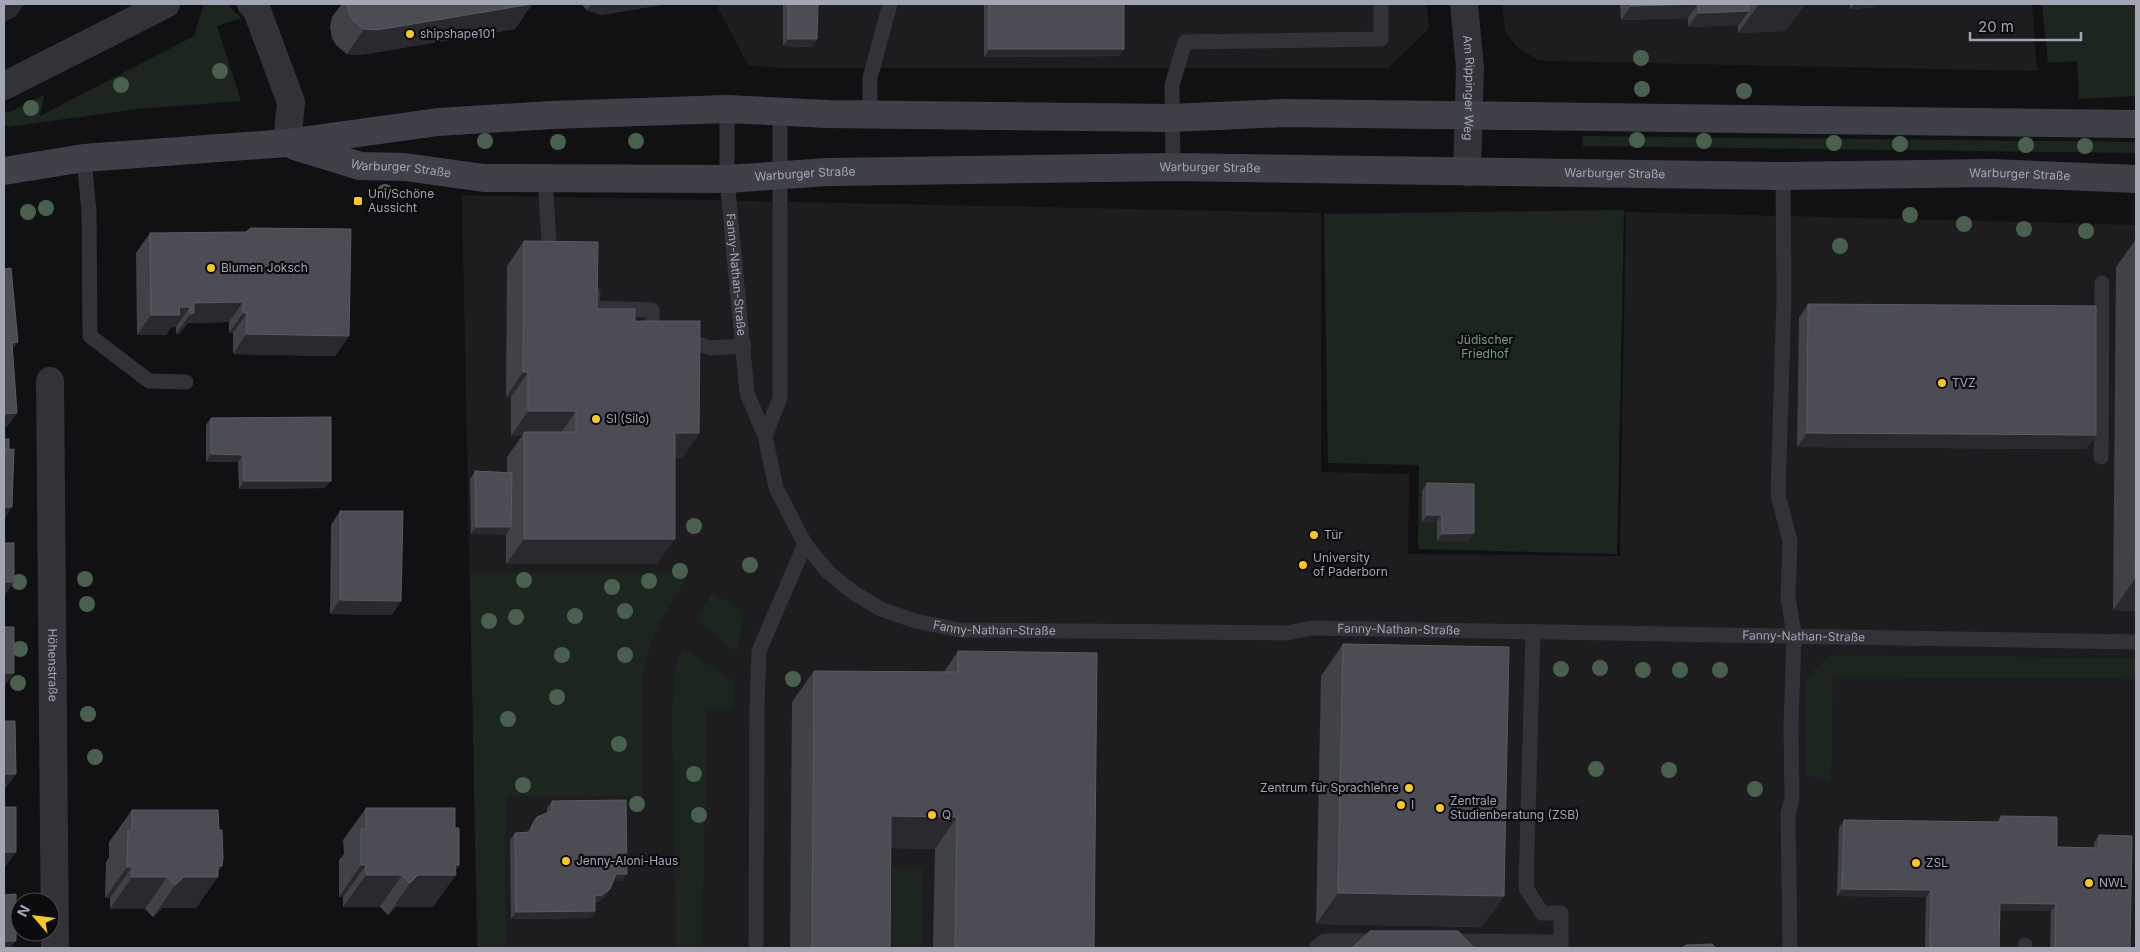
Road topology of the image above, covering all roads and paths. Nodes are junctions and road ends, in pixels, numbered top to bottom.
1 (166, 4) edge
2 (251, 4) edge
3 (890, 4) edge
4 (1380, 4) edge
5 (1464, 4) edge
6 (4, 86) edge
7 (726, 109) junction
8 (780, 111) junction
9 (870, 113) junction
10 (1468, 115) junction
11 (1172, 118) junction
12 (2136, 124) edge
13 (286, 143) junction
14 (84, 158) junction
15 (1173, 166) junction
16 (4, 171) edge
17 (1467, 172) junction
18 (781, 175) junction
19 (1784, 176) junction
20 (545, 178) junction
21 (727, 179) junction
22 (2136, 179) edge
23 (569, 257) edge
24 (594, 282) edge
25 (2102, 283) dead end
26 (744, 346) junction
27 (50, 381) dead end
28 (186, 382) dead end
29 (765, 436) junction
30 (2101, 457) dead end
31 (805, 544) junction
32 (1533, 632) junction
33 (1794, 635) junction
34 (2136, 642) edge
35 (1392, 941) edge
36 (1431, 941) edge
37 (1561, 945) edge
38 (55, 948) edge
39 (756, 948) edge
40 (1316, 948) edge
41 (1790, 948) edge

1 - 6 street
2 - 13 street
3 - 9 lane
4 - 11 lane
5 - 10 street, Am Rippinger Weg
7 - 8 main road, Warburger Straße
7 - 13 main road, Warburger Straße
7 - 21 lane, Fanny-Nathan-Straße
8 - 9 main road, Warburger Straße
8 - 18 lane
9 - 11 main road, Warburger Straße
10 - 11 main road, Warburger Straße
10 - 12 main road, Warburger Straße
10 - 17 street, Am Rippinger Weg
11 - 15 lane
13 - 14 main road, Warburger Straße
13 - 20 main road, Warburger Straße
14 - 16 main road, Warburger Straße
14 - 28 lane
15 - 17 main road, Warburger Straße
15 - 18 main road, Warburger Straße
17 - 19 main road, Warburger Straße
18 - 21 main road, Warburger Straße
18 - 29 lane
19 - 22 main road, Warburger Straße
19 - 33 lane
20 - 21 main road, Warburger Straße
20 - 23 lane
21 - 26 lane, Fanny-Nathan-Straße
24 - 26 lane
25 - 30 lane
26 - 29 lane, Fanny-Nathan-Straße
27 - 38 street, Höhenstraße
29 - 31 lane, Fanny-Nathan-Straße
31 - 32 lane, Fanny-Nathan-Straße
31 - 39 lane
32 - 33 lane, Fanny-Nathan-Straße
32 - 37 lane
33 - 34 lane, Fanny-Nathan-Straße
33 - 41 lane
35 - 40 lane
36 - 37 lane

